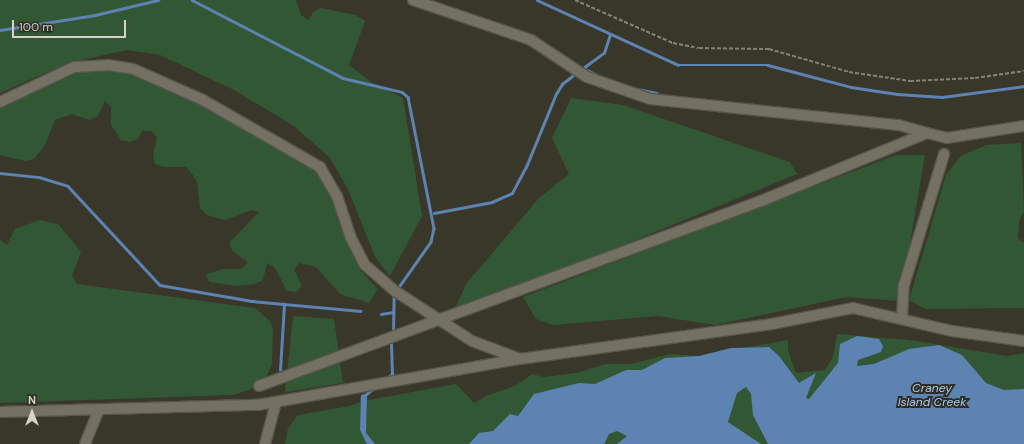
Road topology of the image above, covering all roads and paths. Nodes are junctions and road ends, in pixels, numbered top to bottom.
1 (413, 0) edge
2 (575, 0) edge
3 (1024, 71) edge
4 (0, 102) edge
5 (1024, 126) edge
6 (927, 133) junction
7 (944, 154) dead end
8 (902, 318) junction
9 (440, 320) junction
10 (1024, 341) edge
11 (520, 359) junction
12 (259, 386) dead end
13 (276, 402) junction
14 (99, 410) junction
15 (0, 412) edge
16 (85, 444) edge
17 (265, 444) edge

1 - 6 lane
2 - 3 path
4 - 9 lane
5 - 6 lane
6 - 9 lane
7 - 8 lane
8 - 10 lane
8 - 11 lane
9 - 11 lane
9 - 12 lane
11 - 13 lane
13 - 14 lane
13 - 17 lane
14 - 15 lane
14 - 16 lane

